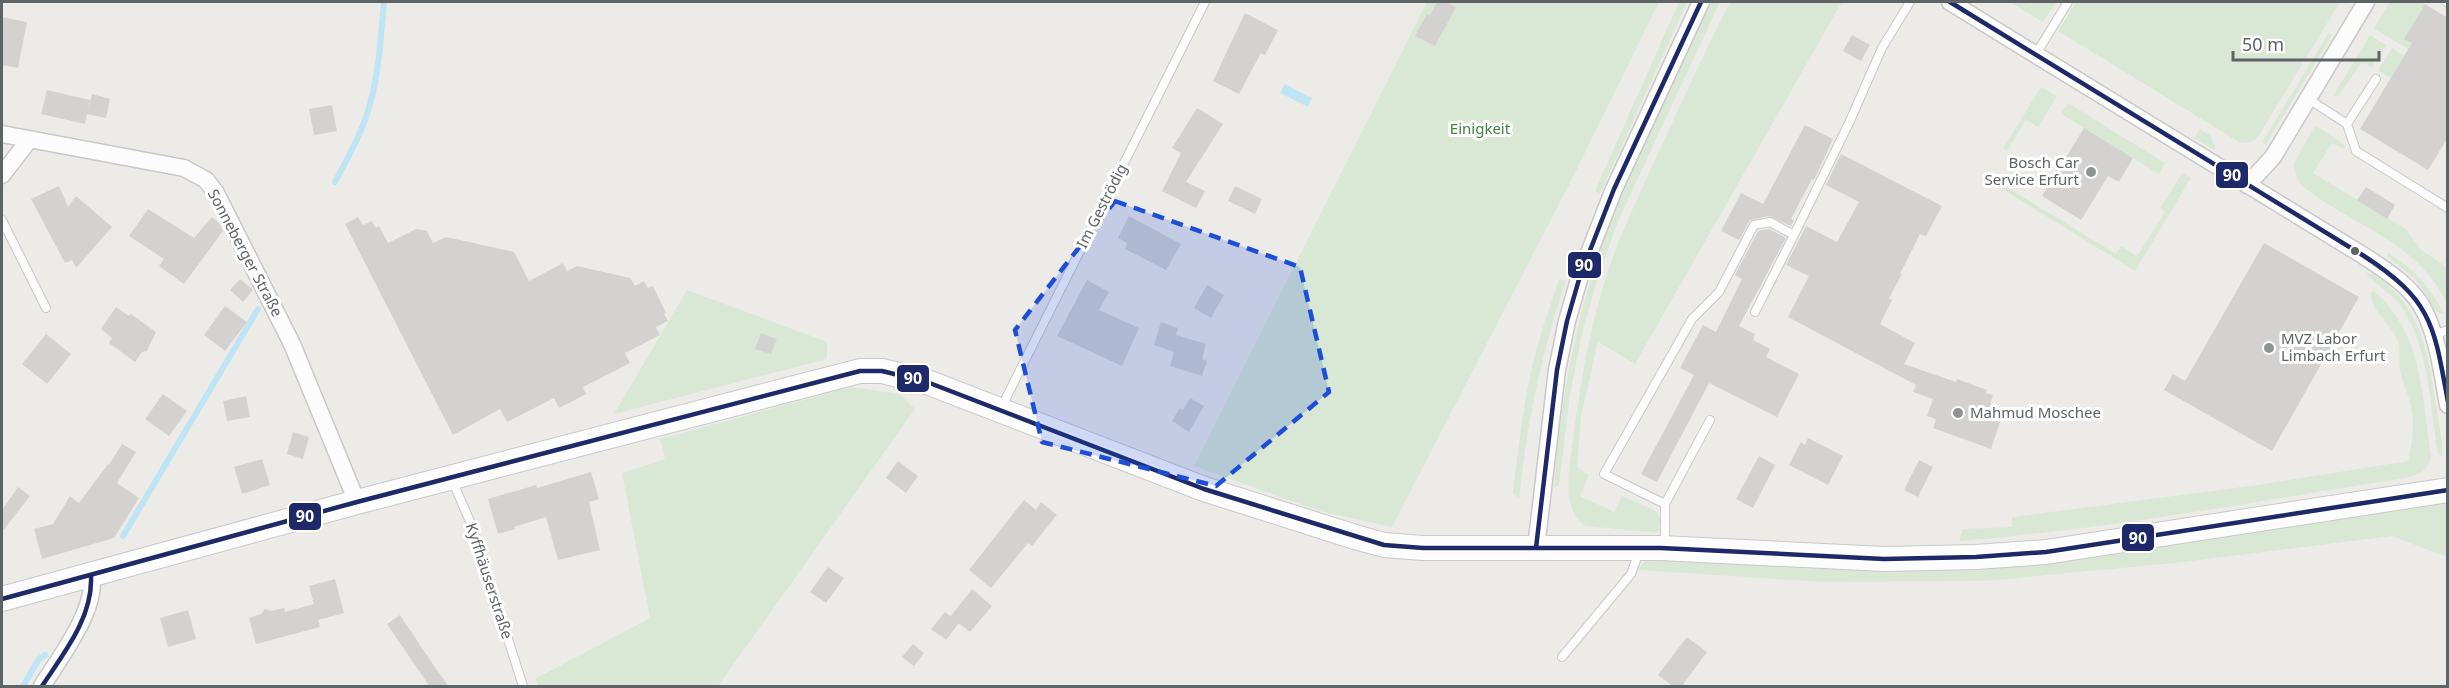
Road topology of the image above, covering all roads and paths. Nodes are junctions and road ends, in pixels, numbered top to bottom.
1 (1205, 2) edge
2 (1701, 2) edge
3 (1910, 2) edge
4 (1950, 2) edge
5 (2068, 2) edge
6 (2366, 2) edge
7 (2036, 54) junction
8 (2376, 79) dead end
9 (2307, 98) junction
10 (2347, 124) junction
11 (2, 134) edge
12 (29, 140) junction
13 (2, 175) edge
14 (2247, 185) junction
15 (2448, 208) edge
16 (2, 220) edge
17 (1794, 235) junction
18 (46, 308) dead end
19 (1755, 312) dead end
20 (2440, 333) edge
21 (2448, 405) edge
22 (1000, 411) junction
23 (1710, 420) dead end
24 (451, 477) junction
25 (2448, 490) edge
26 (357, 502) junction
27 (1665, 504) junction
28 (1536, 548) junction
29 (1651, 548) junction
30 (91, 576) junction
31 (2, 599) edge
32 (1562, 657) dead end
33 (42, 687) edge
34 (524, 687) edge

1 - 22 lane, Im Geströdig
2 - 28 street
3 - 17 lane
4 - 7 street
5 - 7 lane
6 - 9 street
7 - 14 street
8 - 10 lane
9 - 10 lane
9 - 14 street
10 - 15 lane
11 - 12 street, Sonneberger Straße
12 - 13 street
12 - 26 street, Sonneberger Straße
14 - 20 street
16 - 18 lane
17 - 19 lane
17 - 27 lane
20 - 21 street
22 - 24 street
22 - 28 street
23 - 27 lane
24 - 26 street
24 - 34 lane, Kyffhäuserstraße
25 - 29 street
26 - 30 street
27 - 29 lane
28 - 29 street
29 - 32 lane
30 - 31 street
30 - 33 street

